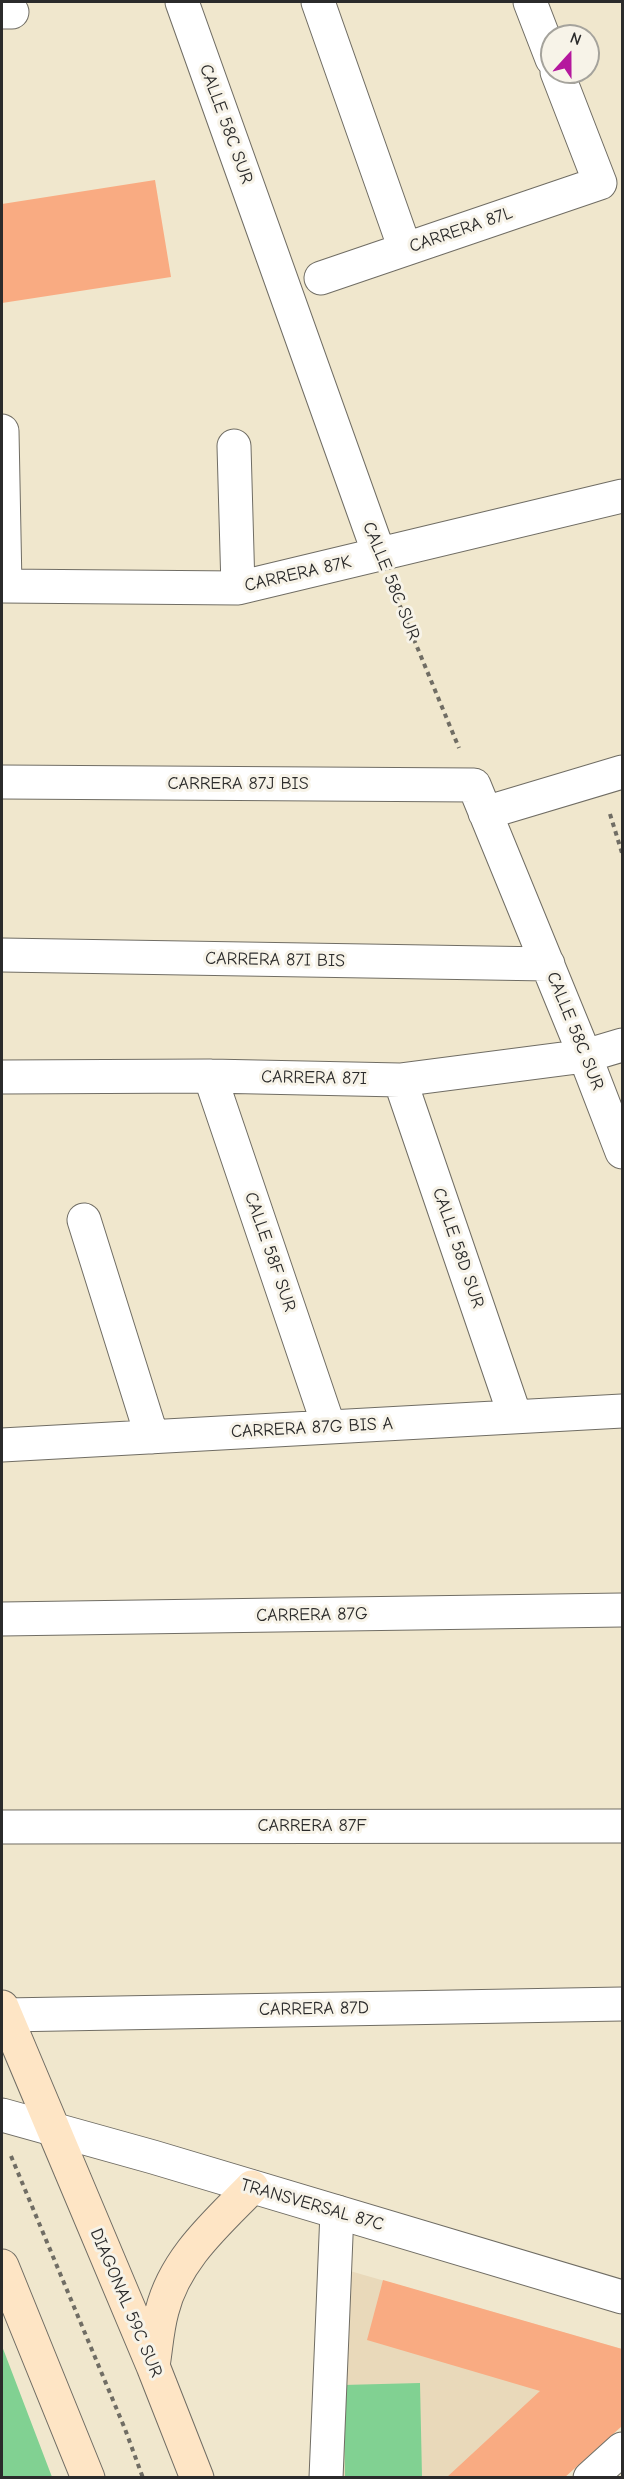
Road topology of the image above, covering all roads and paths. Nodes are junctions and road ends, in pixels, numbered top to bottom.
1 (182, 2) edge
2 (318, 2) edge
3 (530, 2) edge
4 (540, 28) edge
5 (562, 84) edge
6 (405, 249) junction
7 (321, 278) dead end
8 (2, 431) edge
9 (234, 446) dead end
10 (622, 496) edge
11 (379, 554) junction
12 (3, 586) edge
13 (238, 588) junction
14 (622, 772) edge
15 (2, 782) edge
16 (479, 799) junction
17 (2, 955) edge
18 (548, 964) junction
19 (622, 1045) edge
20 (585, 1056) junction
21 (210, 1076) junction
22 (2, 1077) edge
23 (400, 1080) junction
24 (622, 1152) edge
25 (84, 1220) dead end
26 (622, 1411) edge
27 (515, 1416) junction
28 (329, 1427) junction
29 (152, 1437) junction
30 (2, 1445) edge
31 (622, 1610) edge
32 (2, 1619) edge
33 (622, 1826) edge
34 (2, 1827) edge
35 (622, 2004) edge
36 (3, 2011) edge
37 (2, 2115) edge
38 (53, 2128) junction
39 (11, 2157) dead end
40 (252, 2187) junction
41 (337, 2212) junction
42 (2, 2266) edge
43 (622, 2297) edge
44 (153, 2366) junction
45 (622, 2449) edge
46 (88, 2478) edge
47 (143, 2478) edge
48 (197, 2478) edge
49 (326, 2478) edge
50 (590, 2478) edge

1 - 11 street, CALLE 58C SUR
2 - 6 street
3 - 4 street
5 - 6 street, CARRERA 87L
6 - 7 street, CARRERA 87L
8 - 12 street
9 - 13 street
10 - 11 street, CARRERA 87K
11 - 13 street, CARRERA 87K
11 - 16 path, CALLE 58C SUR
12 - 13 street, CARRERA 87K
14 - 16 street, CARRERA 87J BIS
15 - 16 street, CARRERA 87J BIS
16 - 18 street, CALLE 58C SUR
17 - 18 street, CARRERA 87I BIS
18 - 20 street, CALLE 58C SUR
19 - 20 street, CARRERA 87I
20 - 23 street, CARRERA 87I
20 - 24 street, CALLE 58C SUR
21 - 22 street, CARRERA 87I
21 - 23 street, CARRERA 87I
21 - 28 street, CALLE 58F SUR
23 - 27 street, CALLE 58D SUR
25 - 29 street
26 - 27 street, CARRERA 87G BIS A
27 - 28 street, CARRERA 87G BIS A
28 - 29 street, CARRERA 87G BIS A
29 - 30 street, CARRERA 87G BIS A
31 - 32 street, CARRERA 87G
33 - 34 street, CARRERA 87F
35 - 36 street, CARRERA 87D
36 - 38 main road, DIAGONAL 59C SUR
37 - 38 street, TRANSVERSAL 87C
38 - 40 street, TRANSVERSAL 87C
38 - 44 main road, DIAGONAL 59C SUR
39 - 47 path
40 - 41 street, TRANSVERSAL 87C
40 - 44 main road
41 - 43 street, TRANSVERSAL 87C
41 - 49 street
42 - 46 main road
44 - 48 main road, DIAGONAL 59C SUR
45 - 50 street

